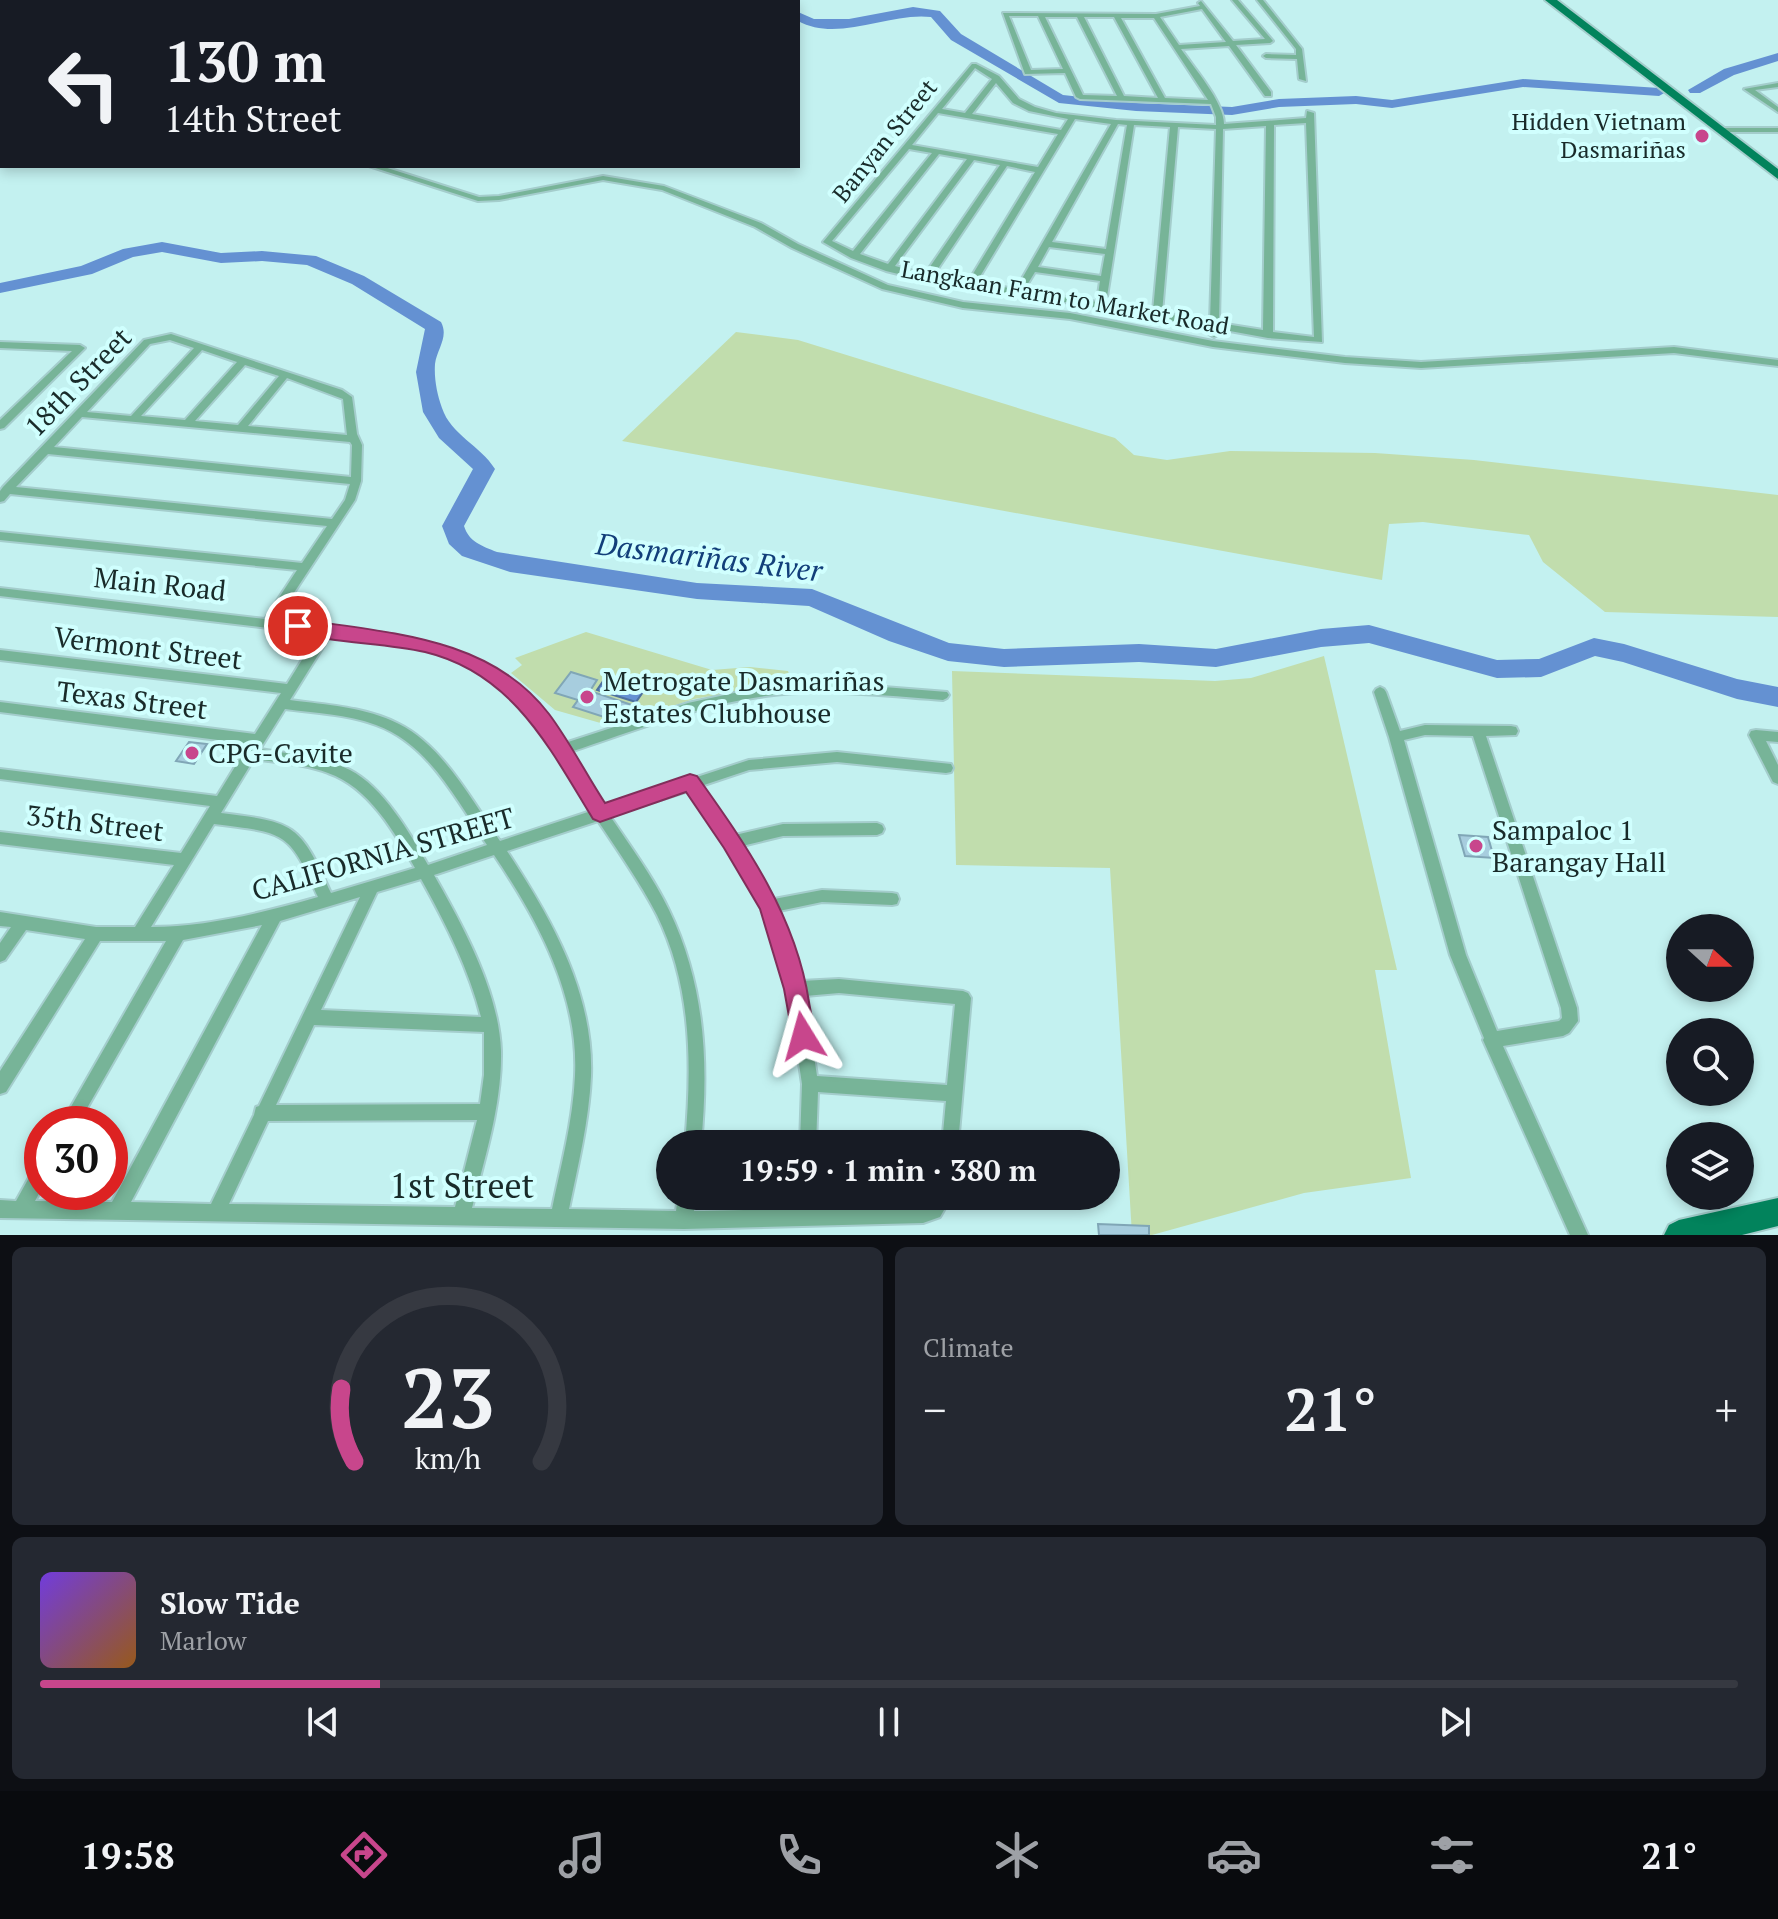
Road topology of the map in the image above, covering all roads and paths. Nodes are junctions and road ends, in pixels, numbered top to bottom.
1 (1198, 0) edge
2 (1235, 0) edge
3 (1260, 0) edge
4 (1550, 0) edge
5 (1563, 0) edge
6 (1204, 7) junction
7 (1079, 14) junction
8 (1041, 15) junction
9 (1116, 15) junction
10 (1156, 16) junction
11 (1232, 44) junction
12 (1176, 47) junction
13 (1266, 56) dead end
14 (1301, 57) junction
15 (1066, 71) junction
16 (996, 78) junction
17 (1303, 79) dead end
18 (1778, 85) edge
19 (1677, 92) junction
20 (1268, 94) dead end
21 (1122, 99) junction
22 (1016, 101) junction
23 (1163, 101) junction
24 (1214, 104) junction
25 (936, 110) junction
26 (1778, 110) edge
27 (1037, 111) junction
28 (967, 115) junction
29 (1073, 116) junction
30 (1002, 122) junction
31 (1116, 122) junction
32 (1220, 122) junction
33 (1131, 123) junction
34 (1174, 125) junction
35 (1270, 125) junction
36 (1029, 127) junction
37 (1777, 130) edge
38 (1063, 133) junction
39 (1731, 133) junction
40 (907, 146) junction
41 (937, 151) junction
42 (972, 158) junction
43 (1005, 164) junction
44 (1778, 164) edge
45 (379, 168) edge
46 (1040, 170) junction
47 (1778, 175) edge
48 (1048, 244) junction
49 (1109, 252) junction
50 (854, 256) junction
51 (889, 269) junction
52 (1033, 269) junction
53 (927, 278) junction
54 (1104, 279) junction
55 (970, 286) junction
56 (1019, 292) junction
57 (1101, 305) junction
58 (1157, 316) junction
59 (1215, 328) junction
60 (1268, 335) junction
61 (1213, 344) junction
62 (0, 345) edge
63 (199, 348) junction
64 (242, 362) junction
65 (1778, 363) edge
66 (284, 376) junction
67 (79, 414) junction
68 (133, 419) junction
69 (187, 424) junction
70 (0, 426) edge
71 (240, 429) junction
72 (352, 439) junction
73 (45, 450) junction
74 (356, 481) junction
75 (4, 494) edge
76 (334, 523) junction
77 (0, 536) edge
78 (304, 567) junction
79 (0, 592) edge
80 (269, 622) junction
81 (327, 630) junction
82 (0, 655) edge
83 (290, 689) junction
84 (1380, 692) dead end
85 (943, 695) dead end
86 (281, 704) junction
87 (0, 707) edge
88 (1478, 731) junction
89 (1511, 731) dead end
90 (1396, 737) junction
91 (1778, 737) edge
92 (254, 747) junction
93 (561, 750) junction
94 (946, 768) dead end
95 (0, 774) edge
96 (1778, 778) edge
97 (690, 782) junction
98 (220, 802) junction
99 (600, 813) junction
100 (210, 818) junction
101 (877, 829) dead end
102 (0, 838) edge
103 (732, 842) junction
104 (498, 849) junction
105 (184, 860) junction
106 (424, 872) junction
107 (372, 887) junction
108 (892, 899) dead end
109 (327, 900) junction
110 (770, 906) junction
111 (275, 916) junction
112 (0, 919) edge
113 (23, 922) junction
114 (96, 934) junction
115 (178, 934) junction
116 (138, 935) junction
117 (0, 955) edge
118 (796, 989) junction
119 (310, 1017) junction
120 (491, 1025) junction
121 (1491, 1040) junction
122 (810, 1084) junction
123 (0, 1086) edge
124 (954, 1093) junction
125 (79, 1106) edge
126 (487, 1112) junction
127 (262, 1113) junction
128 (694, 1130) edge
129 (808, 1130) edge
130 (951, 1130) edge
131 (24, 1203) edge
132 (0, 1209) edge
133 (20, 1210) junction
134 (685, 1210) edge
135 (799, 1210) edge
136 (935, 1210) edge
137 (116, 1212) junction
138 (1778, 1212) edge
139 (216, 1213) junction
140 (461, 1217) junction
141 (559, 1217) junction
142 (798, 1218) junction
143 (684, 1220) junction
144 (662, 1227) edge
145 (703, 1228) edge
146 (1579, 1235) edge
147 (1679, 1235) edge

1 - 6 street
2 - 11 street
3 - 14 street
4 - 19 main road
5 - 19 main road
6 - 10 street
6 - 11 street
7 - 8 street
7 - 9 street
7 - 21 street
8 - 15 street
8 - 15 street
9 - 10 street
9 - 23 street
10 - 12 street
11 - 12 street
11 - 20 street
12 - 24 street
13 - 14 street
14 - 17 street
15 - 21 street
16 - 22 street
16 - 25 street, Banyan Street
16 - 28 street
18 - 26 street
19 - 39 main road
19 - 39 main road
21 - 23 street
22 - 27 street
22 - 30 street
23 - 24 street
24 - 32 street
25 - 28 street
25 - 40 street, Banyan Street
27 - 29 street
27 - 36 street
28 - 30 street
29 - 31 street
29 - 38 street
30 - 36 street
31 - 33 street
31 - 48 street
32 - 34 street
32 - 35 street
32 - 59 street
33 - 34 street
33 - 49 street
34 - 58 street
35 - 60 street
35 - 60 street
36 - 38 street
37 - 39 street
38 - 46 street
39 - 44 main road
39 - 47 main road
40 - 41 street
40 - 50 street, Banyan Street
41 - 42 street
41 - 50 street
42 - 43 street
42 - 51 street
43 - 46 street
43 - 53 street
45 - 61 street, Langkaan Farm to Market Road
46 - 55 street
48 - 49 street
48 - 52 street
49 - 54 street
50 - 51 street
51 - 53 street
52 - 54 street
52 - 56 street
53 - 55 street
54 - 57 street
55 - 56 street
56 - 57 street
57 - 58 street
58 - 59 street
59 - 60 street
59 - 61 street
61 - 65 street, Langkaan Farm to Market Road
62 - 70 street
63 - 64 street
63 - 67 street, 18th Street
63 - 68 street
64 - 66 street
64 - 69 street
66 - 71 street
66 - 72 street
67 - 68 street
67 - 73 street, 18th Street
68 - 69 street
69 - 71 street
71 - 72 street
72 - 74 street
73 - 74 street
73 - 75 street, 18th Street
74 - 76 street
75 - 76 street
76 - 78 street
77 - 78 street
78 - 80 street
79 - 80 street, Main Road
80 - 81 street, Main Road
81 - 83 street
81 - 93 street, Main Road
82 - 83 street, Vermont Street
83 - 86 street
84 - 90 street
85 - 93 street
86 - 92 street
86 - 104 street
87 - 92 street, Texas Street
88 - 89 street
88 - 90 street
88 - 121 street
90 - 121 street
91 - 96 street
92 - 98 street
92 - 106 street, Texas Street
93 - 99 street, Main Road
94 - 97 street
95 - 98 street
97 - 99 street, CALIFORNIA STREET
97 - 103 street
98 - 100 street
99 - 104 street, CALIFORNIA STREET
99 - 128 street, Main Road
100 - 105 street
100 - 109 street
101 - 103 street
102 - 105 street, 35th Street
103 - 110 street
104 - 106 street, CALIFORNIA STREET
104 - 141 street
105 - 116 street
106 - 107 street, CALIFORNIA STREET
106 - 120 street, Texas Street
107 - 109 street, CALIFORNIA STREET
107 - 119 street
108 - 110 street
109 - 111 street, CALIFORNIA STREET
110 - 118 street
111 - 115 street, CALIFORNIA STREET
111 - 137 street
112 - 113 street
113 - 114 street
113 - 117 street
114 - 116 street, CALIFORNIA STREET
114 - 123 street
115 - 116 street, CALIFORNIA STREET
115 - 125 street
118 - 122 street
118 - 124 street
119 - 120 street
119 - 127 street
120 - 126 street, Texas Street
121 - 146 street
122 - 124 street
122 - 129 street
124 - 130 street
126 - 127 street
126 - 140 street, Texas Street
127 - 139 street
131 - 133 street
132 - 133 street, 1st Street
133 - 137 street, 1st Street
134 - 143 street
135 - 142 street
136 - 142 street, 1st Street
137 - 139 street, 1st Street
138 - 147 main road
139 - 140 street, 1st Street
140 - 141 street, 1st Street
141 - 144 street, 1st Street
142 - 145 street, 1st Street
143 - 144 street, 1st Street
143 - 145 street, 1st Street

